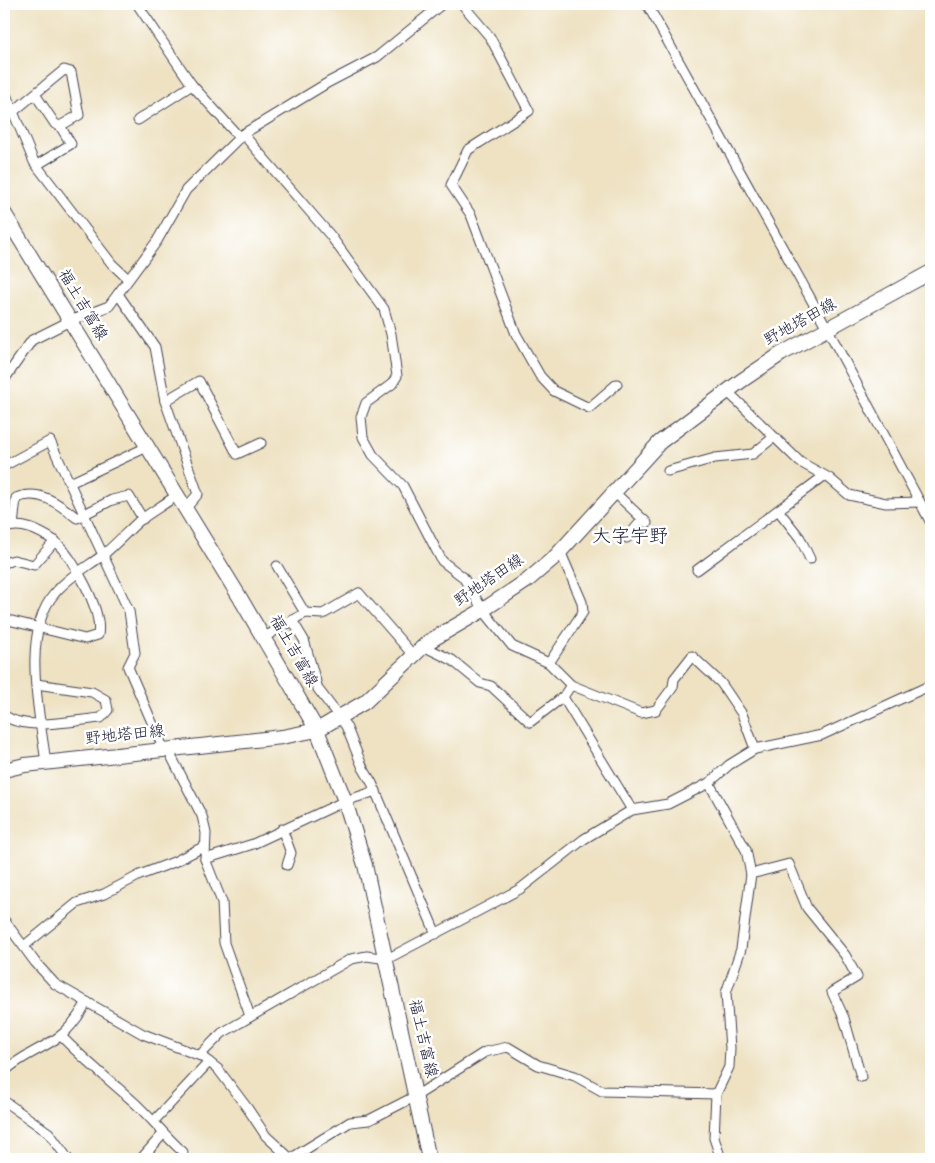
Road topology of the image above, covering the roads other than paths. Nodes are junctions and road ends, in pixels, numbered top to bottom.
1 (137, 4) edge
2 (442, 4) edge
3 (462, 4) edge
4 (647, 4) edge
5 (192, 85) junction
6 (4, 90) edge
7 (35, 94) junction
8 (14, 111) junction
9 (138, 120) dead end
10 (60, 126) junction
11 (242, 136) junction
12 (36, 165) junction
13 (4, 213) edge
14 (931, 272) edge
15 (128, 279) junction
16 (118, 294) junction
17 (70, 321) junction
18 (826, 328) junction
19 (4, 380) edge
20 (618, 384) dead end
21 (727, 391) junction
22 (165, 401) junction
23 (774, 437) junction
24 (261, 443) dead end
25 (147, 447) junction
26 (4, 466) edge
27 (668, 471) dead end
28 (824, 476) junction
29 (70, 483) junction
30 (614, 492) junction
31 (177, 496) junction
32 (920, 502) junction
33 (186, 509) junction
34 (778, 510) junction
35 (85, 515) junction
36 (143, 519) junction
37 (931, 523) edge
38 (14, 526) junction
39 (4, 528) edge
40 (627, 538) dead end
41 (55, 540) junction
42 (560, 551) junction
43 (103, 554) junction
44 (810, 559) dead end
45 (4, 563) edge
46 (277, 566) dead end
47 (697, 570) dead end
48 (79, 572) junction
49 (483, 610) junction
50 (305, 613) junction
51 (4, 619) edge
52 (292, 620) junction
53 (39, 628) junction
54 (263, 638) junction
55 (418, 651) junction
56 (550, 663) junction
57 (36, 684) junction
58 (572, 685) junction
59 (931, 685) edge
60 (563, 697) junction
61 (4, 715) edge
62 (340, 718) junction
63 (41, 723) junction
64 (317, 730) junction
65 (755, 749) junction
66 (166, 750) junction
67 (46, 763) junction
68 (4, 770) edge
69 (709, 782) junction
70 (376, 791) junction
71 (345, 801) junction
72 (632, 810) junction
73 (282, 829) junction
74 (205, 846) junction
75 (205, 860) junction
76 (287, 865) dead end
77 (751, 874) junction
78 (4, 920) edge
79 (436, 934) junction
80 (24, 946) junction
81 (386, 958) junction
82 (87, 1002) junction
83 (250, 1016) junction
84 (61, 1036) junction
85 (203, 1052) dead end
86 (209, 1062) junction
87 (4, 1072) edge
88 (861, 1077) dead end
89 (716, 1094) junction
90 (416, 1096) junction
91 (4, 1101) edge
92 (154, 1121) junction
93 (163, 1134) junction
94 (183, 1152) dead end
95 (68, 1159) edge
96 (141, 1159) edge
97 (290, 1159) edge
98 (429, 1159) edge
99 (721, 1159) edge

1 - 5 street
2 - 11 street
3 - 20 street
4 - 18 street
5 - 9 street
5 - 11 street
6 - 8 street
7 - 8 street
7 - 10 street
7 - 10 street
8 - 12 street
10 - 12 street
11 - 15 street
11 - 49 street
12 - 15 street
13 - 17 main road, 福土吉富線
14 - 18 main road, 野地塔田線
15 - 16 street
16 - 17 street
16 - 22 street
17 - 19 street
17 - 25 main road, 福土吉富線
18 - 21 main road, 野地塔田線
18 - 32 street
21 - 23 street
21 - 30 main road, 野地塔田線
22 - 24 street
22 - 33 street
23 - 27 street
23 - 28 street
25 - 29 street
25 - 31 main road, 福土吉富線
26 - 29 street
28 - 32 street
28 - 34 street
29 - 35 street
30 - 40 street
30 - 42 main road, 野地塔田線
31 - 33 main road, 福土吉富線
31 - 36 street
32 - 37 street
33 - 54 main road, 福土吉富線
34 - 44 street
34 - 47 street
35 - 36 street
35 - 38 street
35 - 43 street
36 - 43 street
38 - 39 street
38 - 41 street
41 - 45 street
41 - 48 street
42 - 49 main road, 野地塔田線
42 - 56 street
43 - 48 street
43 - 66 street
46 - 50 street
48 - 53 street
48 - 53 street
49 - 55 main road, 野地塔田線
49 - 56 street
50 - 52 street
50 - 55 street
51 - 53 street
52 - 54 street
52 - 62 street
53 - 57 street
54 - 64 main road, 福土吉富線
55 - 60 street
55 - 62 main road, 野地塔田線
56 - 58 street
57 - 63 street
57 - 63 street
58 - 60 street
58 - 65 street
59 - 65 street
60 - 72 street
61 - 63 street
62 - 64 main road, 野地塔田線
62 - 70 street
63 - 67 street
64 - 66 main road, 野地塔田線
64 - 71 main road, 福土吉富線
65 - 69 street
66 - 67 main road, 野地塔田線
66 - 74 street
67 - 68 main road, 野地塔田線
69 - 72 street
69 - 77 street
70 - 71 street
70 - 79 street
71 - 73 street
71 - 81 main road, 福土吉富線
72 - 79 street
73 - 75 street
73 - 76 street
74 - 75 street
74 - 80 street
75 - 83 street
77 - 88 street
77 - 89 street
78 - 80 street
79 - 81 street
80 - 82 street
81 - 83 street
81 - 90 main road, 福土吉富線
82 - 84 street
82 - 86 street
83 - 85 street
84 - 87 street
84 - 92 street
86 - 92 street
86 - 97 street
89 - 90 street
89 - 99 street
90 - 97 street
90 - 98 main road, 福土吉富線
91 - 95 street
92 - 93 street
93 - 94 street
93 - 96 street

